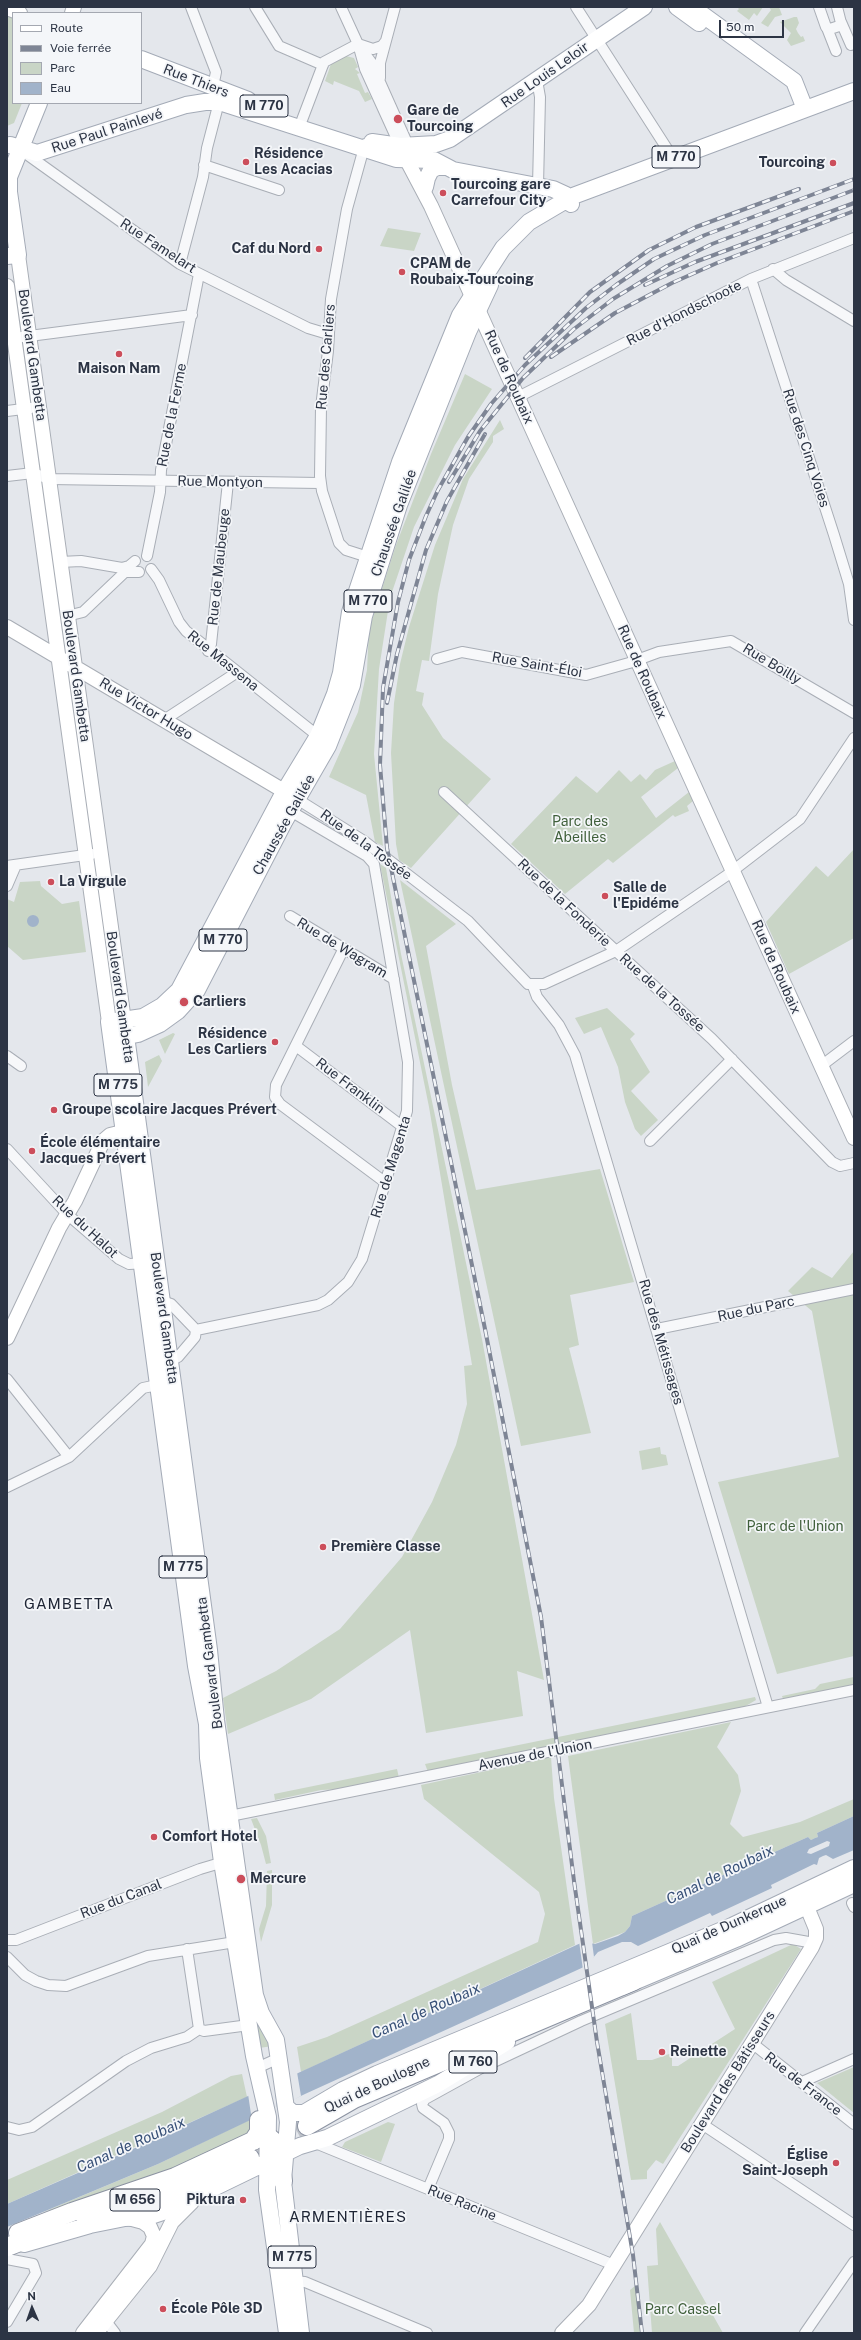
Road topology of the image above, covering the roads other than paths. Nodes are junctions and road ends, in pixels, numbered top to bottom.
1 (191, 7) edge
2 (255, 7) edge
3 (341, 7) edge
4 (395, 7) edge
5 (576, 7) edge
6 (644, 7) edge
7 (677, 7) edge
8 (692, 7) edge
9 (819, 7) edge
10 (837, 7) edge
11 (7, 8) edge
12 (17, 12) edge
13 (841, 22) junction
14 (827, 28) junction
15 (595, 40) junction
16 (385, 42) junction
17 (358, 44) junction
18 (851, 45) dead end
19 (836, 51) dead end
20 (142, 59) edge
21 (322, 65) junction
22 (538, 80) junction
23 (382, 86) junction
24 (797, 88) junction
25 (854, 91) edge
26 (216, 96) junction
27 (28, 104) edge
28 (38, 104) edge
29 (805, 109) junction
30 (302, 120) junction
31 (12, 144) edge
32 (365, 145) junction
33 (402, 153) junction
34 (673, 158) junction
35 (204, 165) junction
36 (446, 167) junction
37 (538, 186) junction
38 (425, 188) junction
39 (279, 190) dead end
40 (570, 201) junction
41 (431, 206) junction
42 (854, 238) edge
43 (12, 251) edge
44 (180, 264) junction
45 (773, 269) junction
46 (199, 274) junction
47 (751, 279) junction
48 (7, 286) edge
49 (475, 303) junction
50 (192, 315) junction
51 (854, 321) edge
52 (328, 334) junction
53 (29, 336) junction
54 (14, 338) junction
55 (518, 397) junction
56 (39, 407) junction
57 (24, 408) junction
58 (7, 410) edge
59 (33, 473) junction
60 (7, 476) edge
61 (48, 479) junction
62 (160, 480) junction
63 (228, 482) junction
64 (320, 483) junction
65 (147, 556) junction
66 (368, 557) junction
67 (135, 561) junction
68 (60, 562) junction
69 (102, 564) junction
70 (151, 569) junction
71 (139, 572) junction
72 (850, 573) edge
73 (107, 588) junction
74 (67, 616) junction
75 (854, 620) edge
76 (7, 627) edge
77 (208, 651) junction
78 (58, 657) junction
79 (437, 659) dead end
80 (637, 660) junction
81 (74, 666) junction
82 (236, 673) junction
83 (854, 713) edge
84 (164, 720) junction
85 (318, 736) junction
86 (854, 738) edge
87 (444, 792) dead end
88 (290, 801) junction
89 (101, 853) junction
90 (86, 855) junction
91 (12, 866) edge
92 (733, 870) junction
93 (7, 886) edge
94 (290, 916) dead end
95 (343, 950) junction
96 (616, 951) junction
97 (394, 979) junction
98 (533, 986) junction
99 (116, 1021) junction
100 (118, 1038) junction
101 (854, 1041) edge
102 (296, 1046) junction
103 (7, 1056) edge
104 (732, 1059) junction
105 (21, 1066) dead end
106 (821, 1066) junction
107 (404, 1127) junction
108 (131, 1130) junction
109 (854, 1138) edge
110 (650, 1141) dead end
111 (7, 1149) edge
112 (854, 1164) edge
113 (386, 1183) junction
114 (67, 1214) junction
115 (149, 1262) junction
116 (854, 1289) edge
117 (162, 1301) junction
118 (657, 1329) junction
119 (196, 1330) junction
120 (7, 1338) edge
121 (170, 1361) junction
122 (7, 1379) edge
123 (166, 1383) junction
124 (68, 1457) junction
125 (7, 1487) edge
126 (854, 1690) edge
127 (768, 1708) junction
128 (223, 1818) junction
129 (229, 1861) junction
130 (854, 1868) edge
131 (854, 1884) edge
132 (804, 1900) junction
133 (10, 1941) edge
134 (235, 1942) junction
135 (814, 1943) junction
136 (187, 1950) junction
137 (7, 1958) edge
138 (15, 1965) junction
139 (603, 1980) junction
140 (634, 1981) junction
141 (250, 1995) junction
142 (249, 2025) junction
143 (199, 2030) junction
144 (752, 2044) junction
145 (854, 2059) edge
146 (280, 2065) junction
147 (257, 2073) junction
148 (802, 2082) junction
149 (286, 2107) junction
150 (266, 2118) junction
151 (702, 2124) junction
152 (854, 2124) edge
153 (7, 2127) edge
154 (307, 2129) junction
155 (289, 2134) junction
156 (255, 2147) junction
157 (278, 2157) junction
158 (283, 2182) joint
159 (428, 2189) junction
160 (267, 2190) junction
161 (206, 2192) junction
162 (125, 2218) junction
163 (854, 2225) edge
164 (12, 2235) edge
165 (7, 2247) edge
166 (7, 2250) edge
167 (154, 2251) junction
168 (7, 2259) edge
169 (854, 2262) edge
170 (614, 2265) junction
171 (287, 2282) junction
172 (102, 2317) junction
173 (7, 2322) edge
174 (83, 2333) edge
175 (96, 2333) edge
176 (115, 2333) edge
177 (287, 2333) edge
178 (301, 2333) edge
179 (427, 2333) edge
180 (562, 2333) edge
181 (805, 2333) edge

1 - 26 street
2 - 21 street
3 - 17 street
4 - 16 street
5 - 15 street
6 - 15 main road, Rue Louis Leloir
7 - 24 main road
8 - 24 main road
9 - 14 street
10 - 13 street
11 - 12 street
13 - 14 street
13 - 18 street
14 - 19 street
15 - 22 main road, Rue Louis Leloir
15 - 34 street
16 - 17 street
16 - 23 street
17 - 21 street
17 - 23 street
17 - 33 street
20 - 26 main road, Rue Thiers / M 770
21 - 30 street
22 - 33 main road, Rue Louis Leloir / M 770
22 - 37 street
23 - 33 street
24 - 29 main road
25 - 29 main road, M 770
26 - 30 main road, Rue Thiers / M 770
26 - 31 main road, Rue Paul Painlevé / M 770
26 - 32 main road, Rue Thiers / M 770
26 - 35 street
27 - 31 main road
28 - 31 main road
29 - 34 main road, M 770
30 - 32 main road, Rue Thiers / M 770
31 - 43 main road, Boulevard Gambetta / M 775
31 - 44 street, Rue Famelart
32 - 33 main road, Rue Thiers / M 770
32 - 52 street, Rue des Carliers
33 - 36 main road, M 770
33 - 38 street, Rue de Roubaix
33 - 41 street, Rue de Roubaix
34 - 40 main road, M 770
35 - 39 street
35 - 44 street
36 - 37 main road, M 770
36 - 38 main road
37 - 40 main road, M 770
38 - 41 street, Rue de Roubaix
40 - 49 main road, Chaussée Galilée
41 - 49 street, Rue de Roubaix
42 - 45 street, Rue d'Hondschoote
43 - 53 street, Boulevard Gambetta / M 775
44 - 46 street, Rue Famelart
45 - 47 street, Rue d'Hondschoote
45 - 51 street
46 - 50 street, Rue de la Ferme
46 - 52 street, Rue Famelart
47 - 55 street, Rue d'Hondschoote
47 - 72 street, Rue des Cinq Voies
48 - 54 street, Boulevard Gambetta / M 775
49 - 55 street, Rue de Roubaix
49 - 66 main road, Chaussée Galilée / M 770
49 - 88 main road, Chaussée Galilée / M 770
50 - 53 street
50 - 62 street, Rue de la Ferme
52 - 64 street, Rue des Carliers
53 - 54 street
53 - 56 street, Boulevard Gambetta / M 775
54 - 57 street, Boulevard Gambetta / M 775
55 - 80 street, Rue de Roubaix
56 - 57 street
56 - 61 street, Boulevard Gambetta / M 775
57 - 58 street
57 - 59 street, Boulevard Gambetta / M 775
59 - 60 street
59 - 61 street
59 - 78 street, Boulevard Gambetta / M 775
61 - 62 street, Rue Montyon
61 - 68 street, Boulevard Gambetta / M 775
62 - 63 street, Rue Montyon
62 - 65 street, Rue de la Ferme
63 - 64 street, Rue Montyon
63 - 77 street, Rue de Maubeuge
64 - 66 street, Rue des Carliers
65 - 67 street
65 - 70 street
66 - 85 main road, Chaussée Galilée / M 770
67 - 69 street
67 - 71 street
68 - 69 street
68 - 74 street, Boulevard Gambetta / M 775
69 - 73 street
70 - 71 street
70 - 77 street, Rue Massena
71 - 73 street
72 - 75 street, Rue des Cinq Voies
73 - 74 street
74 - 81 street, Boulevard Gambetta / M 775
76 - 78 street, Rue Victor Hugo
77 - 82 street, Rue Massena
78 - 81 street, Rue Victor Hugo
78 - 90 street, Boulevard Gambetta / M 775
79 - 80 street, Rue Saint-Éloi
80 - 83 street, Rue Boilly
80 - 92 street, Rue de Roubaix
81 - 84 street, Rue Victor Hugo
81 - 89 street, Boulevard Gambetta / M 775
82 - 84 street
82 - 85 street, Rue Massena
84 - 88 street, Rue Victor Hugo
85 - 88 main road, Chaussée Galilée / M 770
86 - 92 street, Rue de la Fonderie
87 - 96 street, Rue de la Fonderie
88 - 97 street, Rue de Magenta
88 - 98 street, Rue de la Tossée
88 - 99 main road, Chaussée Galilée / M 770
88 - 100 main road, Chaussée Galilée / M 770
89 - 90 street
89 - 99 street, Boulevard Gambetta / M 775
90 - 91 street
90 - 99 street, Boulevard Gambetta / M 775
91 - 93 street
92 - 96 street, Rue de la Fonderie
92 - 106 street, Rue de Roubaix
94 - 95 street, Rue de Wagram
95 - 97 street, Rue de Wagram
95 - 102 street
96 - 98 street, Rue de la Tossée
96 - 104 street, Rue de la Tossée
97 - 107 street, Rue de Magenta
98 - 118 street, Rue des Métissages
99 - 100 main road, Boulevard Gambetta / M 775
100 - 108 main road, Boulevard Gambetta / M 775
101 - 106 street
102 - 107 street, Rue Franklin
102 - 113 street
103 - 105 street
104 - 110 street
104 - 112 street, Rue de la Tossée
106 - 109 street, Rue de Roubaix
107 - 113 street, Rue de Magenta
108 - 114 street
108 - 115 main road, Boulevard Gambetta / M 775
111 - 114 street, Rue du Halot
113 - 119 street, Rue de Magenta
114 - 115 street, Rue du Halot
114 - 120 street
115 - 117 main road, Boulevard Gambetta / M 775
115 - 123 main road, Boulevard Gambetta / M 775
116 - 118 street, Rue du Parc
117 - 119 street
117 - 121 main road, Boulevard Gambetta / M 775
118 - 127 street, Rue des Métissages
119 - 121 street
121 - 123 main road, Boulevard Gambetta / M 775
122 - 124 street
123 - 124 street
123 - 128 main road, Boulevard Gambetta / M 775
124 - 125 street
126 - 127 street, Avenue de l'Union
127 - 128 street, Avenue de l'Union
128 - 129 main road, Boulevard Gambetta / M 775
129 - 133 street, Rue du Canal
129 - 134 main road, Boulevard Gambetta / M 775
129 - 141 main road, Boulevard Gambetta / M 775
130 - 132 main road, Quai de Dunkerque / M 760
131 - 132 main road, Quai de Dunkerque / M 760
132 - 135 street
132 - 139 main road, Quai de Dunkerque / M 760
132 - 140 main road, Quai de Dunkerque / M 760
133 - 138 street
134 - 136 street
134 - 141 main road, Boulevard Gambetta / M 775
135 - 144 street, Boulevard des Bâtisseurs
135 - 159 street
136 - 138 street
136 - 143 street
137 - 138 street
139 - 149 main road, M 760
139 - 154 highway, Quai de Boulogne
140 - 154 highway, Quai de Boulogne
140 - 154 main road, M 760
141 - 142 main road, M 775
141 - 146 main road, M 775
142 - 143 street
142 - 147 main road, M 775
143 - 153 street
144 - 148 street, Rue de France
144 - 151 street, Boulevard des Bâtisseurs
145 - 148 street
146 - 147 street
146 - 149 main road, M 775
147 - 150 main road, M 775
148 - 152 street, Rue de France
149 - 155 main road, M 775
150 - 155 main road
150 - 156 highway
151 - 163 street
151 - 170 street, Boulevard des Bâtisseurs
154 - 155 main road
154 - 157 main road, M 760
154 - 159 street, Rue Racine
155 - 157 main road, M 775
156 - 157 highway
156 - 164 highway, M 656
156 - 165 highway, M 656
157 - 158 highway
157 - 160 main road, M 775
157 - 161 main road
158 - 171 main road, M 775
159 - 170 street, Rue Racine
160 - 161 main road
160 - 171 main road, M 775
161 - 162 main road
161 - 167 street
162 - 166 main road
162 - 167 street
167 - 172 street
168 - 173 street
169 - 181 street
170 - 180 street, Boulevard des Bâtisseurs
171 - 177 main road, M 775
171 - 178 main road, M 775
171 - 179 street
172 - 174 street
172 - 175 street
172 - 176 street

